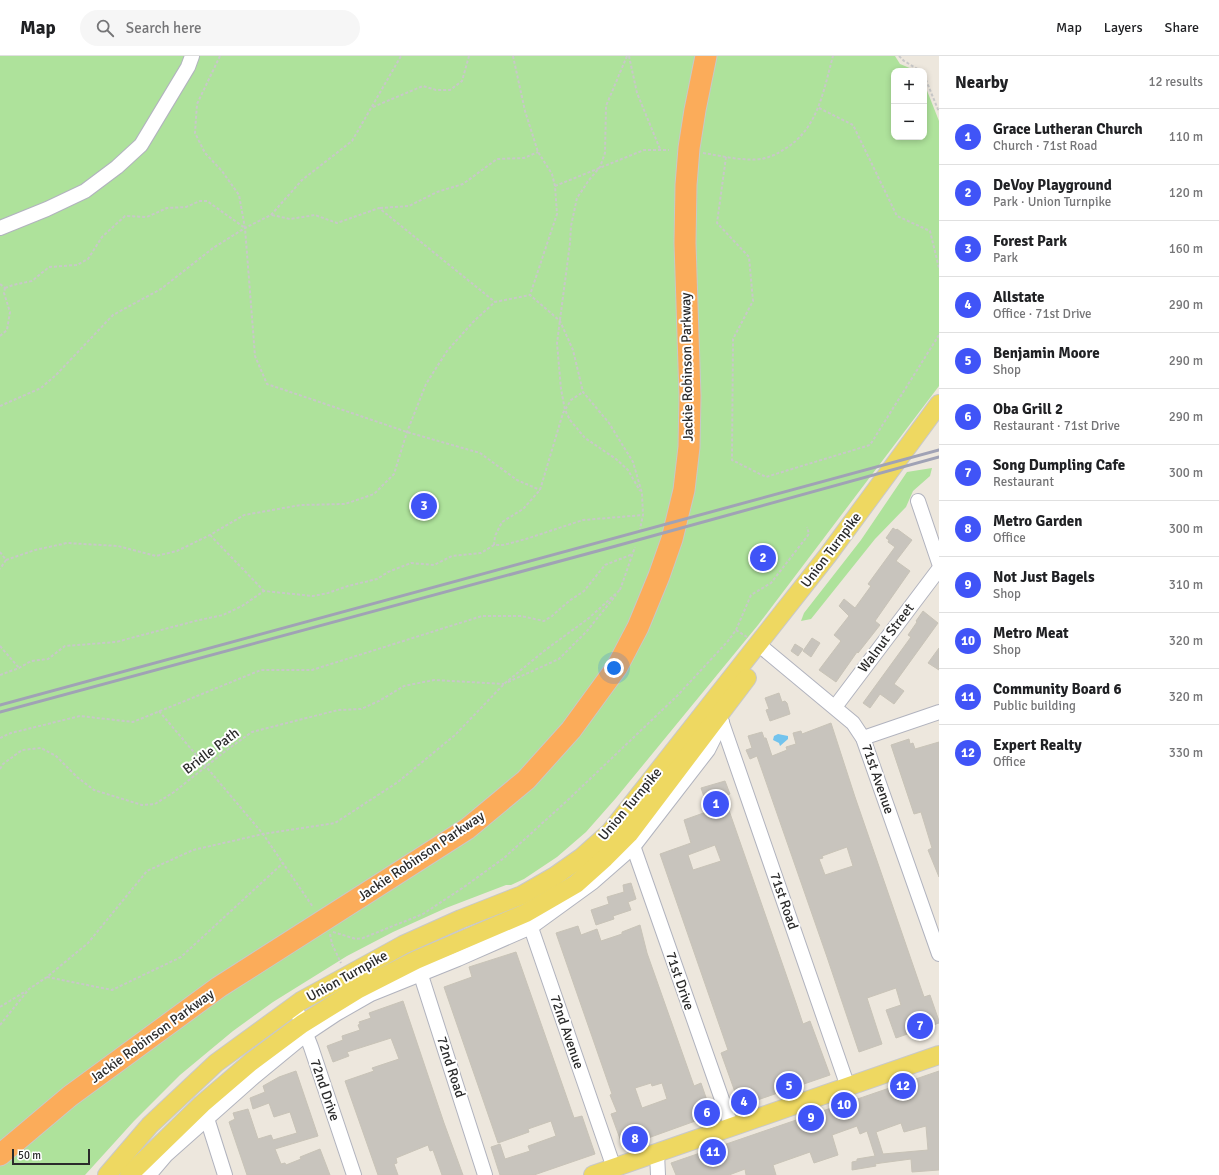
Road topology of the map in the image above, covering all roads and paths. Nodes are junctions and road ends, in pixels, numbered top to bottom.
1 (192, 56) edge
2 (220, 56) edge
3 (401, 56) edge
4 (469, 56) edge
5 (513, 56) edge
6 (628, 56) edge
7 (692, 56) edge
8 (706, 56) edge
9 (834, 56) edge
10 (899, 56) edge
11 (916, 68) edge
12 (927, 82) edge
13 (372, 107) junction
14 (819, 108) junction
15 (939, 112) edge
16 (660, 149) junction
17 (669, 150) dead end
18 (538, 152) junction
19 (696, 152) dead end
20 (726, 157) junction
21 (600, 167) junction
22 (555, 186) junction
23 (379, 208) junction
24 (271, 215) junction
25 (0, 228) edge
26 (245, 228) junction
27 (939, 268) edge
28 (0, 284) edge
29 (5, 288) junction
30 (530, 295) junction
31 (495, 302) junction
32 (560, 321) junction
33 (939, 334) edge
34 (0, 336) edge
35 (582, 392) junction
36 (939, 404) edge
37 (0, 406) edge
38 (565, 410) junction
39 (939, 421) edge
40 (407, 432) junction
41 (540, 490) junction
42 (642, 493) junction
43 (918, 501) dead end
44 (643, 515) junction
45 (808, 527) dead end
46 (640, 529) dead end
47 (210, 535) junction
48 (494, 545) junction
49 (635, 547) dead end
50 (0, 552) edge
51 (633, 554) junction
52 (6, 560) junction
53 (939, 563) edge
54 (0, 569) edge
55 (939, 569) edge
56 (621, 589) junction
57 (264, 591) junction
58 (736, 630) junction
59 (758, 645) junction
60 (0, 646) edge
61 (19, 668) junction
62 (0, 675) edge
63 (504, 684) junction
64 (835, 707) junction
65 (159, 711) junction
66 (939, 712) edge
67 (720, 718) junction
68 (0, 738) edge
69 (863, 738) junction
70 (206, 766) junction
71 (0, 769) edge
72 (263, 834) junction
73 (631, 840) junction
74 (283, 863) junction
75 (522, 895) junction
76 (313, 907) dead end
77 (528, 920) junction
78 (939, 954) edge
79 (341, 963) dead end
80 (418, 966) junction
81 (47, 977) junction
82 (29, 989) junction
83 (295, 1006) junction
84 (0, 1007) edge
85 (0, 1025) edge
86 (304, 1029) junction
87 (939, 1055) edge
88 (119, 1060) junction
89 (848, 1086) junction
90 (204, 1111) junction
91 (732, 1128) junction
92 (0, 1137) edge
93 (657, 1153) junction
94 (0, 1156) edge
95 (614, 1168) junction
96 (0, 1169) edge
97 (106, 1175) edge
98 (129, 1175) edge
99 (149, 1175) edge
100 (225, 1175) edge
101 (354, 1175) edge
102 (485, 1175) edge
103 (593, 1175) edge
104 (658, 1175) edge

1 - 25 street
2 - 26 path
3 - 13 path
4 - 13 path
5 - 18 path
6 - 16 path
6 - 21 path
7 - 92 highway, Jackie Robinson Parkway
8 - 88 highway, Jackie Robinson Parkway
9 - 14 path
10 - 11 path
12 - 15 path
13 - 24 path
14 - 20 path
14 - 27 path
16 - 17 path
16 - 21 path
18 - 22 path
18 - 23 path
19 - 20 path
20 - 33 path
21 - 22 path
21 - 32 path
22 - 30 path
23 - 24 path
23 - 31 path
24 - 26 path
26 - 29 path
26 - 37 path
26 - 40 path
28 - 29 path
29 - 34 path
30 - 31 path
30 - 32 path
31 - 40 path
32 - 35 path
32 - 38 path
35 - 38 path
35 - 42 path
36 - 59 main road, Union Turnpike
38 - 41 path
38 - 42 path
39 - 59 main road, Union Turnpike
40 - 41 path
40 - 47 path
41 - 48 path
42 - 44 path
43 - 53 street
44 - 46 path
44 - 48 path
45 - 58 path
47 - 52 path
47 - 57 path
48 - 57 path
49 - 51 path
50 - 52 path
51 - 56 path
51 - 65 path
52 - 54 path
55 - 64 street, Walnut Street
56 - 63 path
56 - 63 path
57 - 61 path
58 - 59 path
58 - 79 path
59 - 64 street, 71st Avenue
59 - 67 main road, Union Turnpike
59 - 75 main road, Union Turnpike
60 - 61 path
61 - 62 path
63 - 70 path, Bridle Path
63 - 72 path
64 - 69 street, 71st Avenue
65 - 68 path
65 - 70 path
66 - 69 street
67 - 73 main road, Union Turnpike
67 - 89 street, 71st Road
69 - 78 street, 71st Avenue
70 - 71 path, Bridle Path
70 - 72 path
72 - 74 path
72 - 81 path
73 - 77 main road, Union Turnpike
73 - 91 street, 71st Drive
74 - 76 path
74 - 81 path
75 - 77 street, 72nd Avenue
75 - 83 main road, Union Turnpike
77 - 80 main road, Union Turnpike
77 - 95 street, 72nd Avenue
80 - 86 main road, Union Turnpike
80 - 102 street, 72nd Road
81 - 82 path
82 - 84 path
82 - 85 path
83 - 86 street, 72nd Drive
83 - 97 main road, Union Turnpike
86 - 90 main road, Union Turnpike
86 - 101 street, 72nd Drive
87 - 89 main road
88 - 94 highway, Jackie Robinson Parkway
88 - 96 highway
89 - 91 main road
90 - 98 main road, Union Turnpike
90 - 99 street, Union Turnpike
90 - 100 street
91 - 93 main road
93 - 95 main road
93 - 104 street
95 - 103 main road

